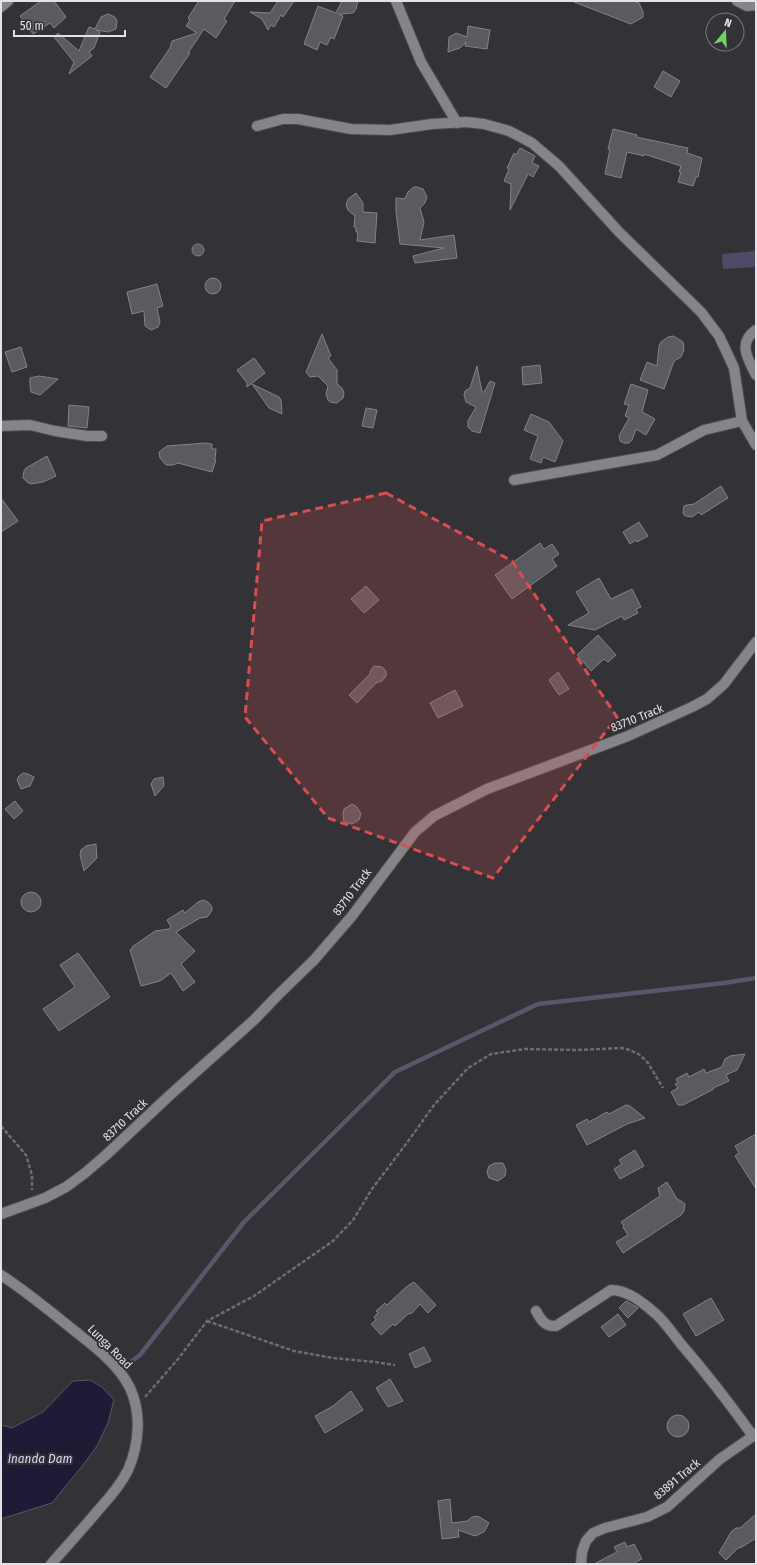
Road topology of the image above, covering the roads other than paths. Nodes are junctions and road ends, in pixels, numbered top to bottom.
1 (8, 1) edge
2 (396, 1) edge
3 (737, 1) edge
4 (756, 5) edge
5 (1, 8) edge
6 (457, 123) junction
7 (257, 126) dead end
8 (756, 330) edge
9 (756, 375) edge
10 (742, 421) junction
11 (1, 426) edge
12 (102, 436) dead end
13 (756, 446) edge
14 (514, 480) dead end
15 (756, 642) edge
16 (1, 1214) edge
17 (1, 1274) edge
18 (536, 1311) dead end
19 (755, 1435) edge
20 (51, 1564) edge
21 (580, 1564) edge

1 - 5 street
2 - 6 street
3 - 4 street
6 - 7 street
6 - 10 street
8 - 9 street
10 - 13 street
10 - 14 street
11 - 12 street
15 - 16 street, 83710 Track
17 - 20 street, Lunga Road
18 - 19 street
19 - 21 street, 83891 Track

